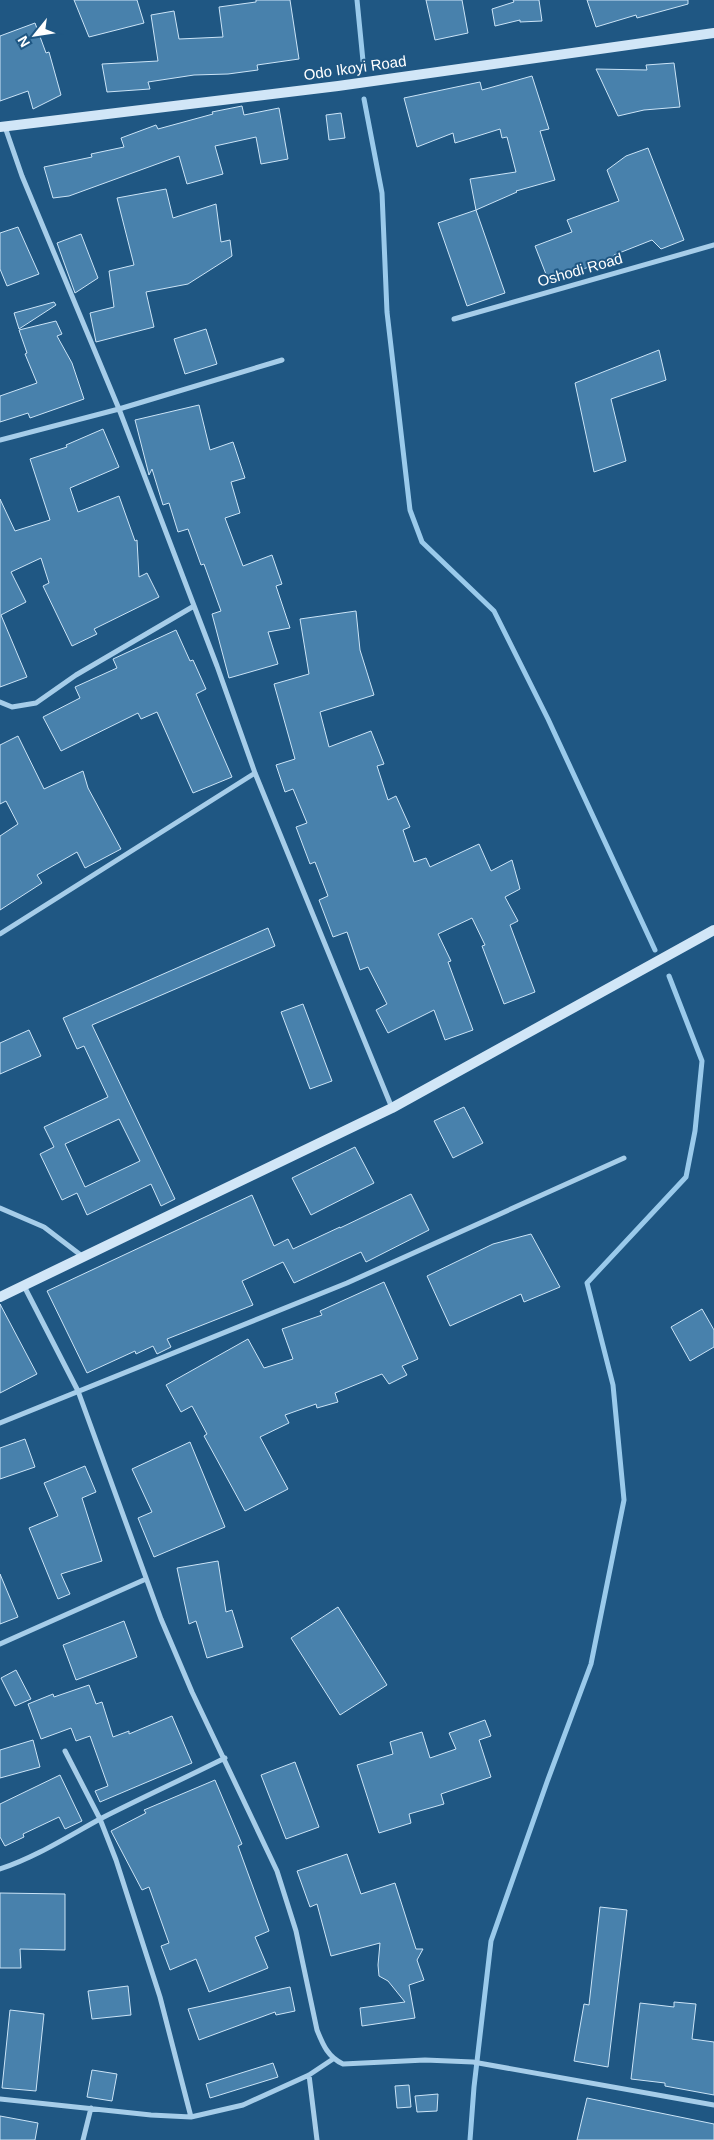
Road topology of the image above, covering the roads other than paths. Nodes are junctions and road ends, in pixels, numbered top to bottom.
1 (714, 33) edge
2 (2, 127) edge
3 (714, 245) edge
4 (454, 319) dead end
5 (282, 360) dead end
6 (119, 409) junction
7 (0, 440) edge
8 (194, 606) junction
9 (0, 702) edge
10 (255, 773) junction
11 (714, 930) edge
12 (0, 934) edge
13 (392, 1108) junction
14 (624, 1158) dead end
15 (0, 1208) edge
16 (83, 1256) junction
17 (23, 1285) junction
18 (0, 1297) edge
19 (78, 1391) junction
20 (0, 1423) edge
21 (146, 1579) junction
22 (0, 1644) edge
23 (65, 1751) dead end
24 (225, 1758) junction
25 (100, 1819) junction
26 (0, 1869) edge
27 (333, 2059) junction
28 (309, 2075) junction
29 (0, 2099) edge
30 (714, 2105) edge
31 (91, 2108) junction
32 (191, 2116) junction
33 (83, 2140) edge
34 (317, 2140) edge

1 - 2 street, Odo Ikoyi Road
2 - 6 street
3 - 4 street, Oshodi Road
5 - 6 street
6 - 7 street
6 - 8 street
8 - 9 street
8 - 10 street
10 - 12 street
10 - 13 street
11 - 13 street
13 - 16 street
14 - 19 street
15 - 16 street
16 - 17 street
17 - 18 street
17 - 19 street
19 - 20 street
19 - 21 street
21 - 22 street
21 - 24 street
23 - 25 street
24 - 25 street
24 - 27 street
25 - 26 street
25 - 32 street
27 - 28 street
27 - 30 street
28 - 32 street
28 - 34 street
29 - 31 street
31 - 32 street
31 - 33 street

